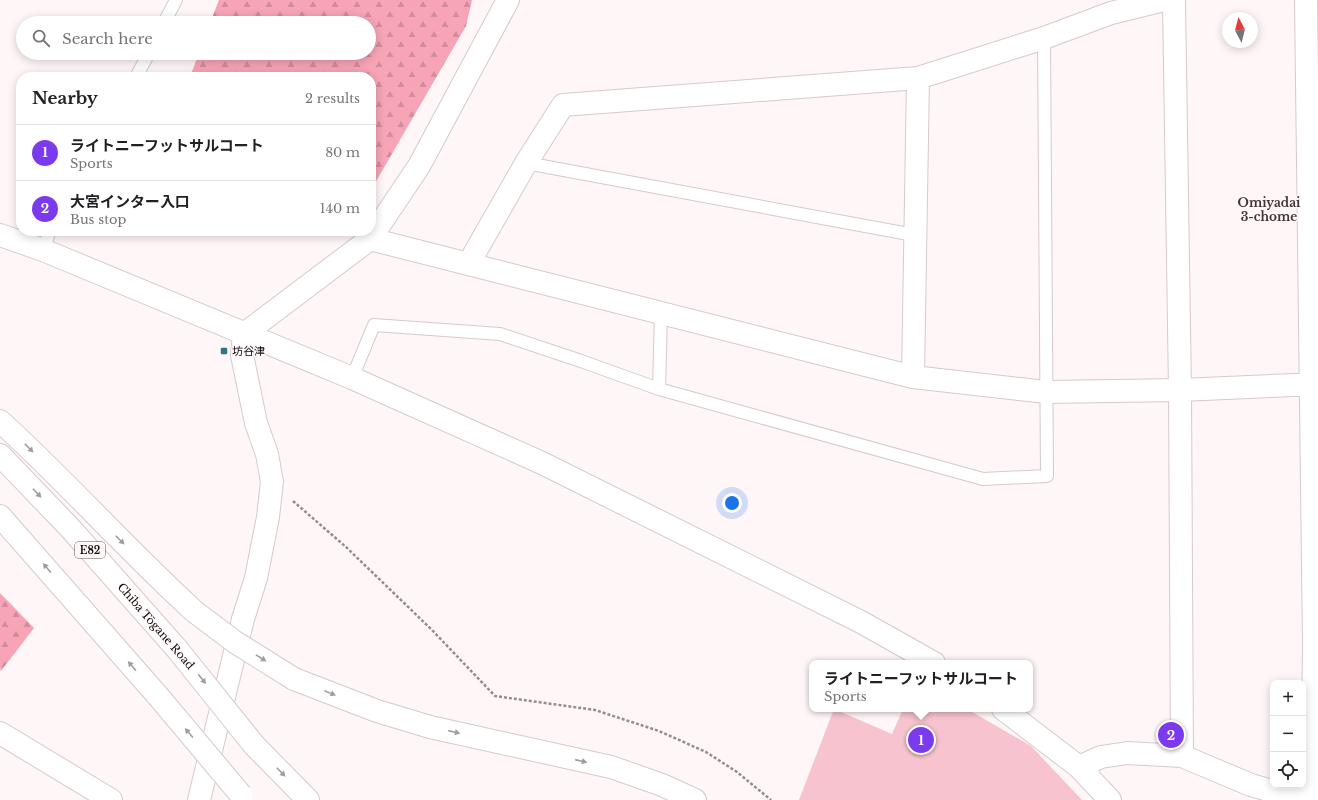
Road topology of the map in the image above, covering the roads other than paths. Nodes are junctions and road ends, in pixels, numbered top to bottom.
1 (176, 0) edge
2 (508, 0) edge
3 (1164, 0) edge
4 (1174, 0) edge
5 (1306, 0) edge
6 (168, 16) edge
7 (1044, 38) junction
8 (145, 60) edge
9 (139, 72) edge
10 (918, 78) junction
11 (526, 163) junction
12 (376, 230) edge
13 (0, 235) edge
14 (914, 235) junction
15 (372, 236) edge
16 (370, 239) junction
17 (46, 240) edge
18 (469, 263) junction
19 (661, 313) junction
20 (244, 334) junction
21 (912, 377) junction
22 (352, 378) junction
23 (1315, 384) edge
24 (659, 389) junction
25 (1180, 390) junction
26 (1046, 392) junction
27 (0, 421) edge
28 (0, 455) edge
29 (1315, 501) edge
30 (0, 516) edge
31 (1316, 645) edge
32 (929, 660) edge
33 (1007, 712) edge
34 (0, 733) edge
35 (1182, 756) junction
36 (1079, 767) junction
37 (244, 797) edge
38 (110, 800) edge
39 (199, 800) edge
40 (308, 800) edge
41 (695, 800) edge
42 (1110, 800) edge
43 (1303, 800) edge
44 (1312, 800) edge

1 - 6 lane
2 - 12 main road
3 - 7 main road
4 - 25 main road
5 - 23 main road
7 - 10 main road
7 - 26 lane
8 - 9 lane
10 - 11 main road
10 - 14 main road
11 - 14 lane
11 - 18 main road
13 - 17 main road
14 - 21 main road
15 - 16 main road
16 - 18 main road
16 - 20 main road
17 - 20 main road
18 - 19 main road
19 - 21 main road
19 - 24 lane
20 - 22 main road
20 - 39 main road
21 - 26 main road
22 - 24 lane
22 - 32 main road
23 - 25 main road
23 - 29 main road
24 - 26 lane
25 - 26 main road
25 - 35 main road
27 -> 41 main road, bridge
28 -> 40 main road, Chiba Tōgane Road / E82, bridge
29 - 31 main road
37 -> 30 main road, bridge
31 - 44 main road
33 - 36 main road
34 - 38 main road
35 - 36 main road
35 - 43 main road
36 - 42 main road

